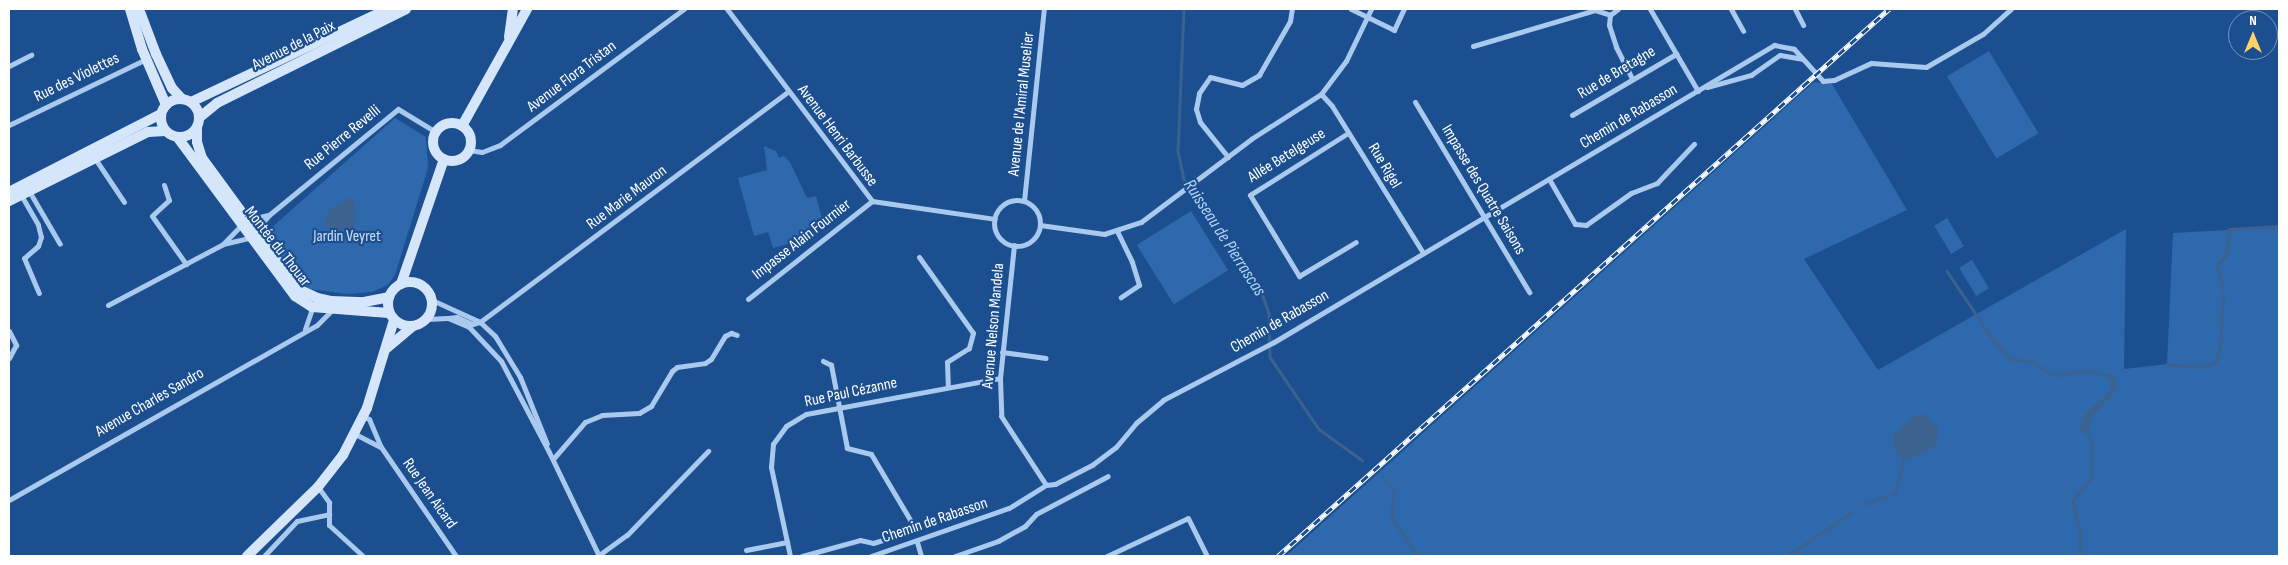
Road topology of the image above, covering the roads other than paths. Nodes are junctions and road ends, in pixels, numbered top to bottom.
1 (130, 9) edge
2 (139, 9) edge
3 (388, 9) edge
4 (406, 9) edge
5 (512, 9) edge
6 (527, 9) edge
7 (684, 9) edge
8 (727, 9) edge
9 (1044, 9) edge
10 (1292, 9) edge
11 (1351, 9) edge
12 (1371, 9) edge
13 (1404, 9) edge
14 (1618, 9) edge
15 (1650, 9) edge
16 (1730, 9) edge
17 (1795, 9) edge
18 (2012, 9) edge
19 (1610, 15) junction
20 (1367, 17) junction
21 (1803, 25) dead end
22 (1743, 30) dead end
23 (1774, 45) junction
24 (1473, 46) dead end
25 (506, 47) junction
26 (156, 54) junction
27 (1676, 54) junction
28 (31, 55) dead end
29 (1780, 55) junction
30 (146, 58) junction
31 (1802, 59) junction
32 (9, 66) edge
33 (1632, 79) junction
34 (1698, 91) junction
35 (787, 92) junction
36 (1321, 94) junction
37 (186, 100) junction
38 (1415, 102) dead end
39 (163, 110) junction
40 (1572, 114) dead end
41 (200, 117) junction
42 (9, 125) edge
43 (462, 126) junction
44 (197, 128) junction
45 (165, 130) junction
46 (436, 132) junction
47 (1348, 133) junction
48 (178, 138) junction
49 (1694, 144) dead end
50 (469, 150) junction
51 (91, 154) junction
52 (1228, 157) junction
53 (444, 159) junction
54 (1549, 179) junction
55 (164, 185) dead end
56 (17, 191) edge
57 (9, 201) edge
58 (872, 201) junction
59 (1024, 201) junction
60 (124, 202) dead end
61 (269, 215) junction
62 (1485, 216) junction
63 (995, 219) junction
64 (242, 222) junction
65 (1040, 225) junction
66 (1117, 232) junction
67 (252, 236) junction
68 (1356, 242) dead end
69 (60, 244) dead end
70 (223, 244) junction
71 (1014, 245) junction
72 (1423, 253) junction
73 (412, 257) junction
74 (919, 257) dead end
75 (186, 264) junction
76 (401, 284) junction
77 (420, 284) junction
78 (1529, 292) dead end
79 (39, 293) dead end
80 (389, 297) junction
81 (1121, 297) dead end
82 (748, 299) dead end
83 (432, 300) junction
84 (108, 305) dead end
85 (332, 305) junction
86 (312, 307) junction
87 (391, 316) junction
88 (427, 318) junction
89 (448, 318) junction
90 (480, 322) junction
91 (412, 327) junction
92 (305, 329) junction
93 (9, 332) edge
94 (737, 335) dead end
95 (385, 350) junction
96 (1002, 352) junction
97 (9, 358) edge
98 (1046, 358) dead end
99 (823, 361) dead end
100 (1000, 378) junction
101 (948, 386) junction
102 (840, 408) junction
103 (363, 416) junction
104 (355, 434) junction
105 (381, 448) junction
106 (708, 451) dead end
107 (549, 452) junction
108 (553, 459) junction
109 (1108, 476) dead end
110 (1046, 485) junction
111 (318, 487) junction
112 (9, 500) edge
113 (329, 514) junction
114 (787, 542) junction
115 (917, 542) junction
116 (746, 550) dead end
117 (247, 556) edge
118 (264, 556) edge
119 (363, 556) edge
120 (456, 556) edge
121 (599, 556) edge
122 (790, 556) edge
123 (802, 556) edge
124 (871, 556) edge
125 (921, 556) edge
126 (955, 556) edge
127 (1107, 556) edge
128 (1207, 556) edge

1 - 30 street
2 - 26 street
3 - 37 street, Avenue de la Paix
4 - 41 street, Avenue de la Paix
5 - 25 street
6 - 25 street
7 - 50 street, Avenue Flora Tristan
8 - 35 street, Avenue Henri Barbusse
9 - 59 street, Avenue de l'Amiral Muselier
10 - 52 street
11 - 20 street
12 - 20 street
13 - 20 street
14 - 19 street
15 - 27 street
16 - 22 street
17 - 21 street
18 - 31 street
19 - 24 street
19 - 33 street
20 - 36 street
23 - 29 street
23 - 31 street
23 - 34 street, Chemin de Rabasson
25 - 43 street
26 - 30 street, Rue des Violettes
26 - 37 street
27 - 33 street, Rue de Bretagne
27 - 34 street
28 - 32 street
29 - 31 street
29 - 34 street, Chemin de Rabasson
30 - 39 street
30 - 42 street, Rue des Violettes
33 - 40 street, Rue de Bretagne
34 - 54 street, Chemin de Rabasson
35 - 58 street, Avenue Henri Barbusse
35 - 90 street, Rue Marie Mauron
36 - 47 street, Rue Rigel
36 - 52 street
37 - 39 street
37 - 41 street
38 - 62 street, Impasse des Quatre Saisons
39 - 45 street
39 - 51 street
41 - 44 street
43 - 46 street
43 - 50 street
44 - 48 street
44 - 64 street, Montée du Thouar
45 - 48 street
45 - 51 street
46 - 53 street
46 - 61 street, Rue Pierre Revelli
47 - 68 street, Allée Betelgeuse
47 - 72 street, Rue Rigel
48 - 64 street, Montée du Thouar
49 - 54 street
50 - 53 street
51 - 56 street
51 - 60 street
52 - 66 street
53 - 73 street
54 - 62 street, Chemin de Rabasson
55 - 75 street
56 - 57 street
56 - 69 street
56 - 79 street
58 - 63 street, Avenue Henri Barbusse
58 - 82 street, Impasse Alain Fournier
59 - 63 street
59 - 65 street
61 - 64 street, Rue Pierre Revelli
61 - 67 street, Rue Pierre Revelli
62 - 72 street, Chemin de Rabasson
62 - 78 street, Impasse des Quatre Saisons
63 - 71 street
64 - 67 street, Montée du Thouar
64 - 70 street
65 - 66 street
65 - 71 street
66 - 81 street
67 - 70 street
67 - 85 street, Montée du Thouar
67 - 86 street, Montée du Thouar
70 - 75 street
71 - 96 street, Avenue Nelson Mandela
72 - 110 street, Chemin de Rabasson
73 - 76 street
73 - 77 street
74 - 101 street
75 - 84 street
76 - 77 street
76 - 80 street
77 - 83 street
80 - 85 street, Montée du Thouar
80 - 87 street
83 - 88 street
83 - 90 street
85 - 86 street, Montée du Thouar
85 - 87 street, Montée du Thouar
85 - 92 street, Avenue Charles Sandro
86 - 92 street
87 - 91 street
87 - 95 street
88 - 89 street
88 - 91 street
89 - 90 street
89 - 107 street
90 - 107 street
91 - 95 street
92 - 112 street, Avenue Charles Sandro
93 - 97 street
94 - 108 street
95 - 103 street
96 - 98 street
96 - 100 street, Avenue Nelson Mandela
99 - 102 street
100 - 101 street, Rue Paul Cézanne
100 - 110 street, Avenue Nelson Mandela
101 - 102 street, Rue Paul Cézanne
102 - 114 street, Rue Paul Cézanne
102 - 123 street
103 - 104 street
103 - 105 street, Rue Jean Aicard
104 - 105 street, Rue Jean Aicard
104 - 111 street
105 - 120 street, Rue Jean Aicard
106 - 121 street
107 - 108 street
108 - 121 street
109 - 126 street
110 - 115 street, Chemin de Rabasson
111 - 113 street
111 - 117 street
113 - 118 street
113 - 119 street
114 - 116 street
114 - 122 street, Rue Paul Cézanne
115 - 124 street, Chemin de Rabasson
115 - 125 street
127 - 128 street

